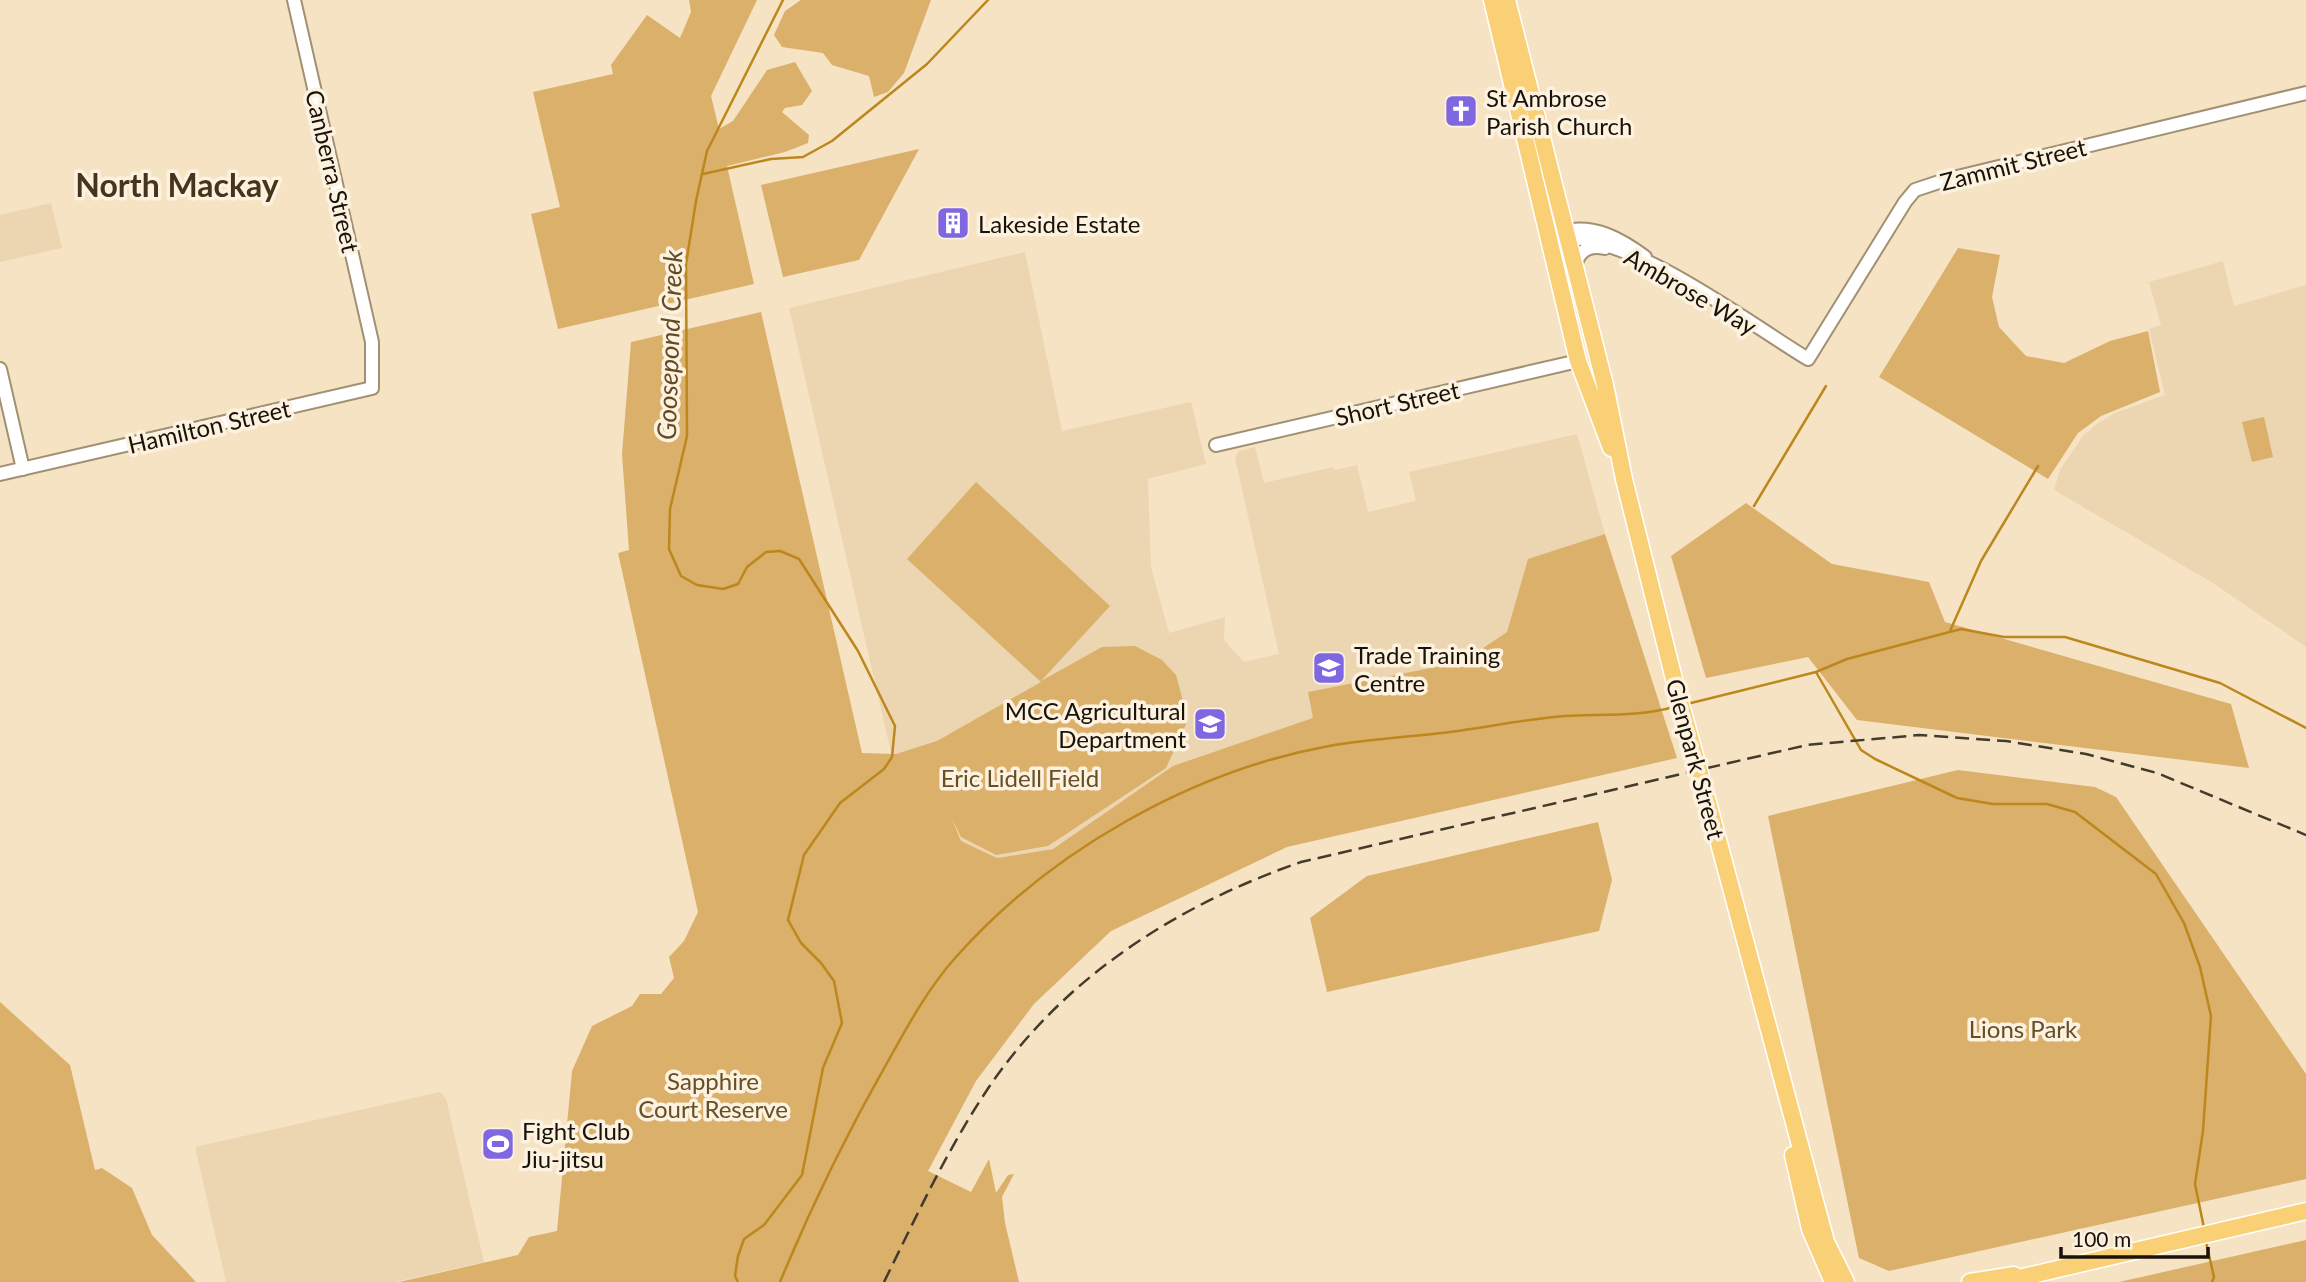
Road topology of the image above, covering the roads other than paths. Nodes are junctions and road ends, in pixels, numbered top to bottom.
1 (294, 0) edge
2 (1492, 0) edge
3 (1507, 0) edge
4 (2306, 93) edge
5 (1566, 234) junction
6 (1549, 238) junction
7 (1628, 255) junction
8 (1575, 269) junction
9 (1666, 273) junction
10 (372, 342) joint
11 (1598, 356) junction
12 (1808, 359) joint
13 (1578, 361) junction
14 (0, 369) edge
15 (1216, 445) dead end
16 (23, 469) junction
17 (0, 474) edge
18 (1624, 479) junction
19 (1770, 1039) junction
20 (2306, 1211) edge
21 (1810, 1228) junction
22 (2034, 1273) junction
23 (1825, 1282) edge
24 (1833, 1282) edge
25 (1846, 1282) edge
26 (1970, 1282) edge
27 (2002, 1282) edge

1 - 10 street, Canberra Street
2 - 6 main road, Glenpark Street
3 - 5 main road, Glenpark Street
4 - 12 street, Zammit Street
5 - 6 main road
5 - 7 street, Ambrose Way
5 - 8 main road, Glenpark Street
5 - 9 street
6 - 13 main road, Glenpark Street
7 - 8 street
7 - 9 street, Ambrose Way
8 - 11 main road, Glenpark Street
9 - 12 street, Ambrose Way
10 - 16 street, Hamilton Street
11 - 13 main road
11 - 18 main road, Glenpark Street
13 - 15 street, Short Street
13 - 18 main road, Glenpark Street
14 - 16 street
16 - 17 street, Hamilton Street
18 - 19 main road, Glenpark Street, bridge
19 - 21 main road, Glenpark Street
19 - 25 main road, Glenpark Street
20 - 22 main road
21 - 23 street
21 - 24 main road, Glenpark Street
22 - 26 main road
22 - 27 main road

